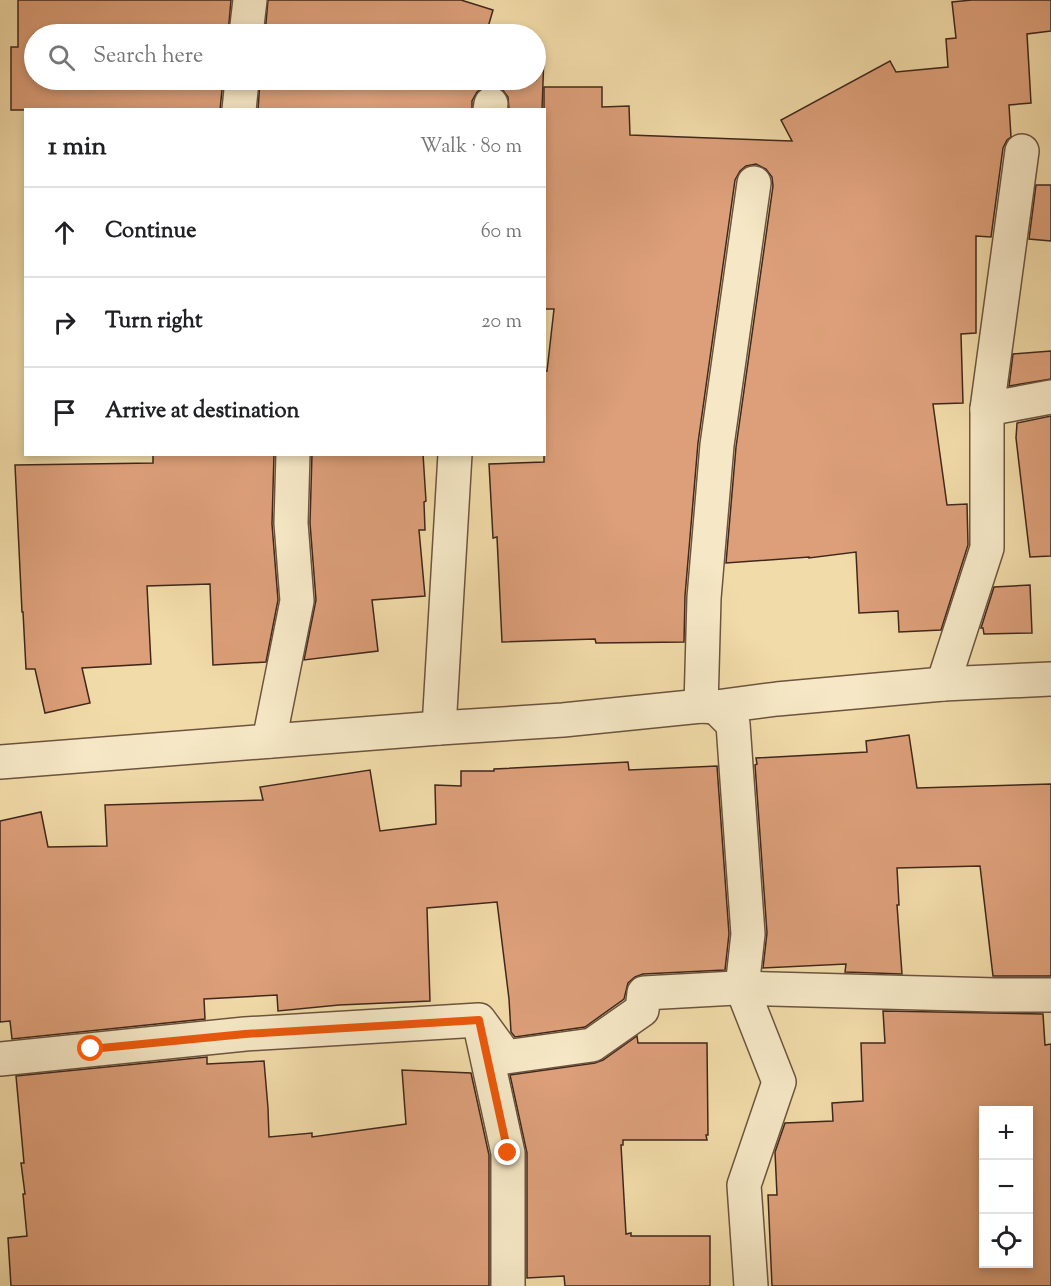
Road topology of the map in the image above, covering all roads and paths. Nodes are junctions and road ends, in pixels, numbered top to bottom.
1 (250, 0) edge
2 (247, 24) edge
3 (241, 90) edge
4 (239, 108) edge
5 (1022, 151) dead end
6 (754, 183) dead end
7 (1051, 397) edge
8 (987, 409) junction
9 (293, 456) edge
10 (455, 456) edge
11 (1051, 679) edge
12 (943, 684) junction
13 (708, 706) junction
14 (439, 728) junction
15 (269, 741) junction
16 (0, 762) edge
17 (742, 988) junction
18 (1051, 995) edge
19 (479, 1020) junction
20 (0, 1059) edge
21 (508, 1286) edge
22 (751, 1286) edge

1 - 2 street
3 - 4 street
5 - 8 street
6 - 13 street
7 - 8 street
8 - 12 street
9 - 15 street
10 - 14 street
11 - 12 street
12 - 13 street
13 - 14 street
13 - 17 street
14 - 15 street
15 - 16 street
17 - 18 street
17 - 19 street
17 - 22 street
19 - 20 street
19 - 21 street

